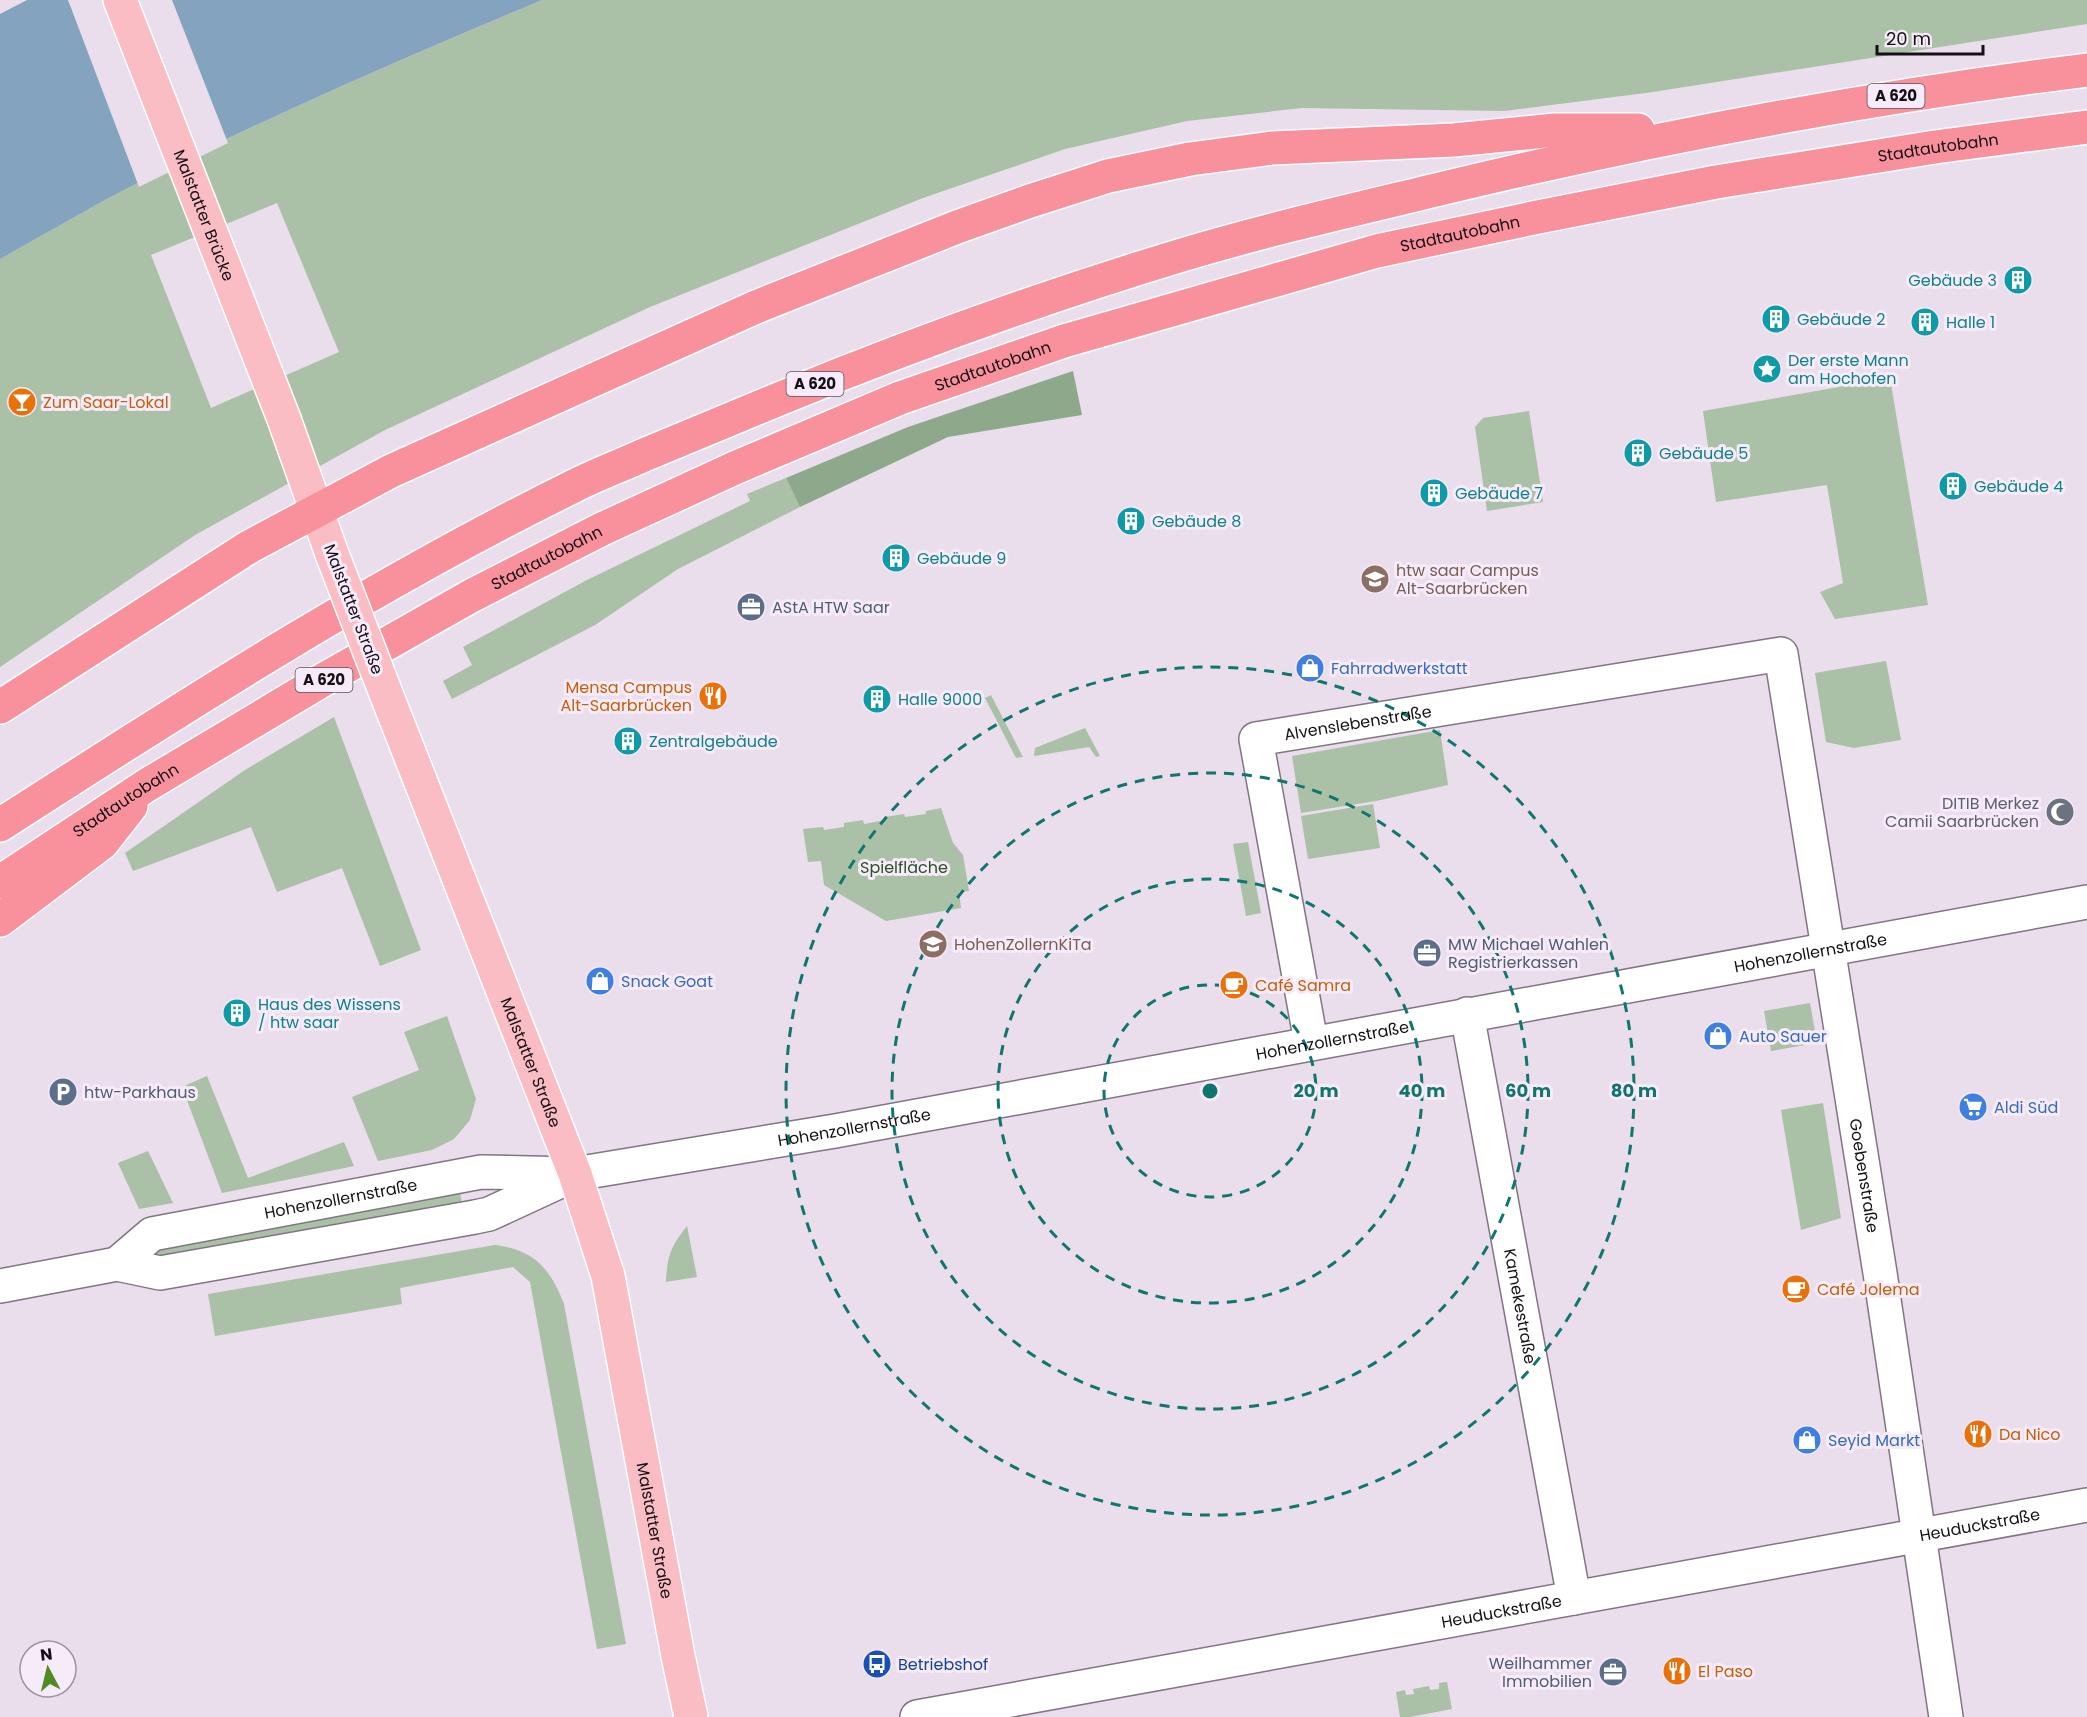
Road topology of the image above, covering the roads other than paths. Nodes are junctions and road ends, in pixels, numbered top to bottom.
1 (120, 0) edge
2 (2087, 70) edge
3 (2087, 127) edge
4 (1706, 130) junction
5 (288, 431) joint
6 (316, 510) junction
7 (1763, 656) joint
8 (0, 707) edge
9 (147, 785) junction
10 (0, 825) edge
11 (0, 882) edge
12 (2087, 902) edge
13 (0, 920) edge
14 (1828, 948) junction
15 (1467, 1014) junction
16 (1311, 1042) junction
17 (575, 1174) junction
18 (117, 1264) junction
19 (0, 1286) edge
20 (2087, 1504) edge
21 (1918, 1536) junction
22 (1574, 1598) junction
23 (1058, 1704) edge
24 (691, 1717) edge
25 (917, 1717) edge
26 (1946, 1717) edge

1 - 5 main road, Malstatter Brücke
2 - 4 highway, A 620
3 - 9 highway, Stadtautobahn / A 620
4 - 6 highway
4 - 10 highway, A 620
5 - 6 main road, Malstatter Straße
6 - 8 highway
6 - 17 main road, Malstatter Straße, bridge
7 - 14 street, Goebenstraße
7 - 16 street, Alvenslebenstraße
9 - 11 highway, Stadtautobahn / A 620
9 - 13 highway
12 - 14 street, Hohenzollernstraße
14 - 15 street, Hohenzollernstraße
14 - 21 street, Goebenstraße
15 - 16 street, Hohenzollernstraße
15 - 22 street, Kamekestraße
16 - 17 street, Hohenzollernstraße
17 - 18 street, Hohenzollernstraße
17 - 18 street, Hohenzollernstraße
17 - 24 main road, Malstatter Straße
18 - 19 street, Hohenzollernstraße
20 - 21 street, Heuduckstraße
21 - 22 street, Heuduckstraße
21 - 26 street, Goebenstraße
22 - 23 street, Heuduckstraße
23 - 25 street, Heuduckstraße

